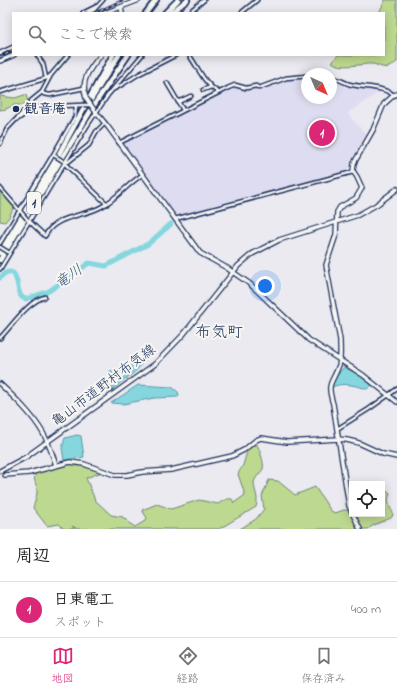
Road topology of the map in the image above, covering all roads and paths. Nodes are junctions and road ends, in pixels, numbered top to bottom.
1 (103, 0) edge
2 (139, 0) edge
3 (178, 0) edge
4 (186, 0) edge
5 (204, 0) edge
6 (257, 0) edge
7 (155, 1) edge
8 (99, 4) junction
9 (121, 7) junction
10 (85, 12) edge
11 (90, 12) edge
12 (108, 12) edge
13 (122, 12) edge
14 (147, 12) edge
15 (170, 12) edge
16 (189, 12) edge
17 (242, 12) edge
18 (12, 47) edge
19 (0, 53) edge
20 (12, 56) edge
21 (38, 56) edge
22 (67, 56) edge
23 (100, 56) edge
24 (112, 56) edge
25 (118, 56) edge
26 (127, 56) edge
27 (141, 56) edge
28 (174, 56) edge
29 (190, 56) edge
30 (0, 61) edge
31 (51, 75) junction
32 (106, 77) junction
33 (301, 77) edge
34 (46, 78) junction
35 (337, 79) edge
36 (167, 83) dead end
37 (210, 86) junction
38 (84, 88) junction
39 (113, 89) junction
40 (203, 90) dead end
41 (0, 92) edge
42 (42, 92) junction
43 (218, 92) junction
44 (395, 94) edge
45 (191, 96) dead end
46 (178, 102) junction
47 (90, 105) junction
48 (76, 106) junction
49 (183, 110) junction
50 (96, 112) junction
51 (16, 120) junction
52 (105, 124) junction
53 (119, 143) junction
54 (0, 144) edge
55 (68, 147) junction
56 (54, 156) junction
57 (64, 162) junction
58 (54, 163) junction
59 (353, 172) junction
60 (142, 175) junction
61 (0, 188) edge
62 (397, 189) edge
63 (107, 204) junction
64 (20, 212) junction
65 (175, 219) junction
66 (28, 220) junction
67 (336, 222) junction
68 (0, 243) edge
69 (0, 246) edge
70 (0, 252) edge
71 (9, 252) junction
72 (0, 260) edge
73 (0, 269) edge
74 (233, 272) junction
75 (45, 297) dead end
76 (0, 338) edge
77 (340, 360) junction
78 (0, 384) edge
79 (397, 389) edge
80 (388, 395) junction
81 (397, 402) edge
82 (337, 429) junction
83 (338, 439) junction
84 (47, 442) junction
85 (397, 457) edge
86 (56, 465) junction
87 (0, 471) edge
88 (5, 475) dead end
89 (360, 529) edge

1 - 8 street
2 - 9 street
3 - 15 highway
4 - 15 highway
5 - 16 street
6 - 17 street
7 - 14 highway
8 - 10 street
8 - 11 street
9 - 12 street
9 - 13 street
18 - 19 street
20 - 30 street
21 - 34 street
22 - 31 street
23 - 38 street
24 - 58 highway, 1
25 - 32 highway, 1
26 - 55 highway, 1
27 - 39 street
28 - 39 street
29 - 37 street
31 - 34 street
31 - 42 street
32 - 55 highway, 1
32 - 58 highway, 1
33 - 43 street
34 - 41 street
35 - 44 street
36 - 46 street
37 - 40 street
37 - 43 street
38 - 42 street
38 - 47 street, bridge
39 - 50 street
42 - 51 street
43 - 49 street
44 - 59 street
45 - 46 street
46 - 49 street
47 - 48 street, bridge
47 - 50 street, bridge
48 - 51 street
48 - 56 street
49 - 53 street
50 - 52 street
50 - 57 street
51 - 54 street
52 - 53 street
52 - 57 street
53 - 60 street
55 - 72 highway, 1
56 - 57 street, bridge
56 - 64 street
57 - 63 street
57 - 66 street
58 - 70 highway, 1
59 - 65 street
59 - 67 street
60 - 63 street
60 - 65 street
61 - 64 street
62 - 67 street, 亀山市道野村布気線
63 - 66 street
64 - 66 street, bridge
64 - 68 street
65 - 74 street
66 - 71 street
67 - 74 street, 亀山市道野村布気線
67 - 77 street
69 - 71 street, bridge
71 - 73 street
74 - 77 street
74 - 84 street, 亀山市道野村布気線
75 - 76 street
77 - 80 street
77 - 82 street
78 - 84 street
79 - 80 street
80 - 81 street
80 - 82 street
82 - 83 street
83 - 85 street
83 - 86 street
83 - 89 street
84 - 86 street
84 - 87 street, 亀山市道野村布気線
86 - 88 street

